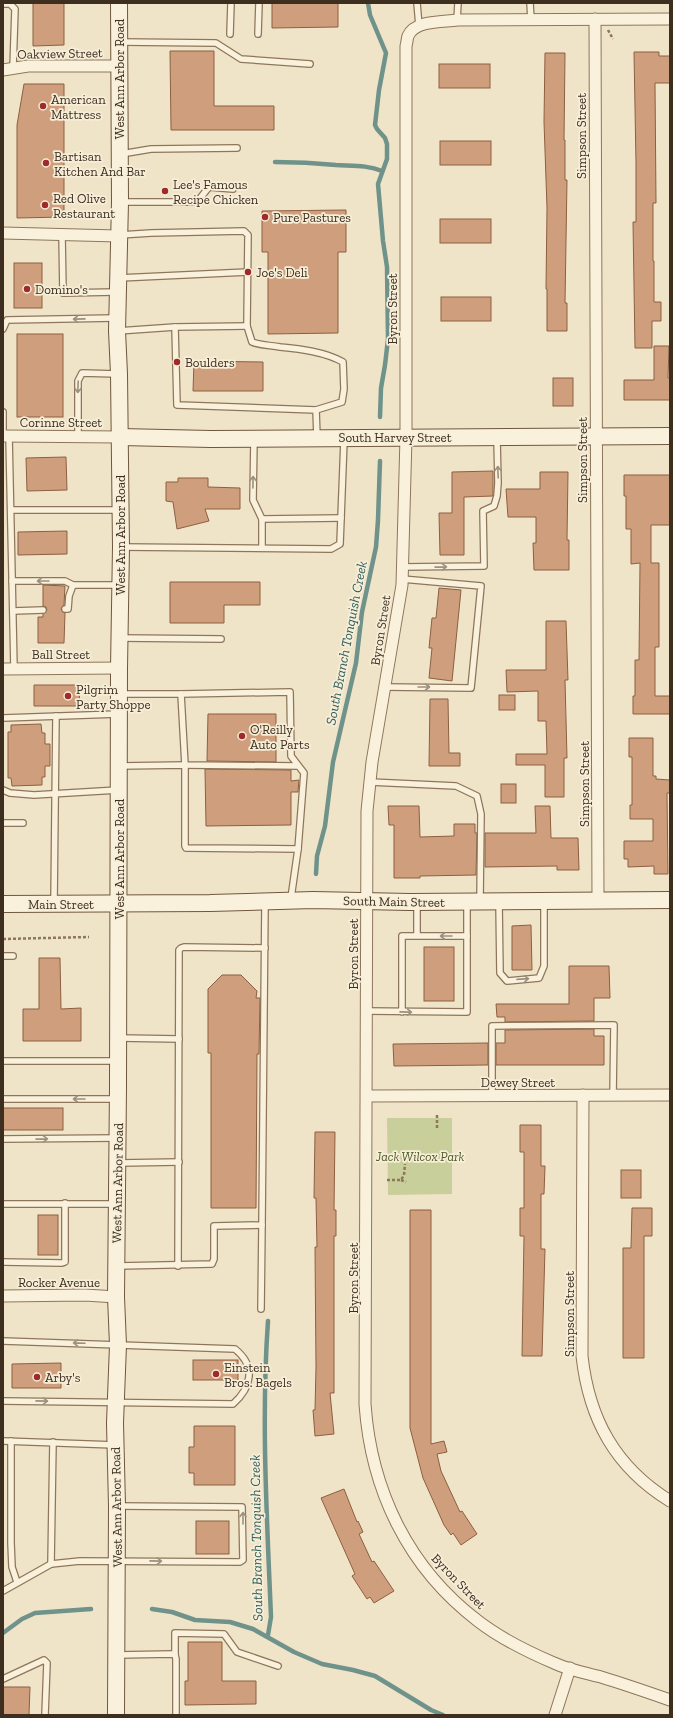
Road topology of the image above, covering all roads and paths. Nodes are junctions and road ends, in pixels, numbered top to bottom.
1 (119, 3) edge
2 (230, 3) edge
3 (259, 3) edge
4 (417, 3) edge
5 (458, 3) edge
6 (530, 3) edge
7 (3, 4) edge
8 (594, 19) junction
9 (670, 19) edge
10 (457, 20) junction
11 (531, 20) junction
12 (419, 26) junction
13 (230, 34) dead end
14 (258, 34) dead end
15 (118, 42) junction
16 (310, 64) dead end
17 (118, 66) junction
18 (8, 69) edge
19 (237, 148) dead end
20 (119, 155) junction
21 (233, 189) dead end
22 (120, 202) junction
23 (3, 233) edge
24 (62, 235) junction
25 (118, 236) junction
26 (248, 272) junction
27 (118, 285) junction
28 (118, 325) junction
29 (247, 326) junction
30 (175, 327) junction
31 (3, 329) edge
32 (120, 374) junction
33 (316, 410) junction
34 (3, 412) edge
35 (5, 436) edge
36 (78, 436) junction
37 (670, 436) edge
38 (120, 437) junction
39 (317, 437) junction
40 (344, 437) junction
41 (406, 437) junction
42 (496, 437) junction
43 (596, 437) junction
44 (254, 438) junction
45 (11, 510) junction
46 (121, 510) junction
47 (341, 518) junction
48 (262, 519) junction
49 (121, 547) junction
50 (262, 548) junction
51 (402, 567) junction
52 (402, 579) junction
53 (12, 581) junction
54 (73, 585) junction
55 (120, 585) junction
56 (66, 609) dead end
57 (43, 610) dead end
58 (13, 611) junction
59 (120, 638) junction
60 (221, 639) dead end
61 (8, 668) edge
62 (119, 668) junction
63 (385, 687) junction
64 (119, 694) junction
65 (181, 694) junction
66 (119, 714) junction
67 (56, 716) junction
68 (3, 718) edge
69 (185, 765) junction
70 (119, 766) junction
71 (298, 766) junction
72 (370, 782) junction
73 (3, 790) edge
74 (118, 790) junction
75 (56, 793) junction
76 (3, 823) edge
77 (23, 823) dead end
78 (298, 849) junction
79 (670, 900) edge
80 (265, 901) junction
81 (291, 901) junction
82 (366, 901) junction
83 (544, 901) junction
84 (598, 901) junction
85 (417, 902) junction
86 (474, 902) junction
87 (499, 902) junction
88 (119, 903) junction
89 (3, 904) edge
90 (54, 904) junction
91 (417, 936) junction
92 (467, 936) junction
93 (89, 937) dead end
94 (3, 939) edge
95 (265, 948) junction
96 (3, 956) edge
97 (13, 956) dead end
98 (367, 1011) junction
99 (402, 1012) junction
100 (118, 1038) junction
101 (179, 1039) junction
102 (3, 1060) edge
103 (118, 1061) junction
104 (583, 1095) junction
105 (613, 1095) junction
106 (670, 1095) edge
107 (367, 1096) junction
108 (492, 1096) junction
109 (3, 1099) edge
110 (118, 1099) junction
111 (437, 1115) dead end
112 (437, 1128) dead end
113 (117, 1138) junction
114 (3, 1139) edge
115 (178, 1162) junction
116 (117, 1163) junction
117 (405, 1164) dead end
118 (387, 1180) dead end
119 (401, 1180) junction
120 (406, 1182) dead end
121 (66, 1203) junction
122 (3, 1204) edge
123 (116, 1204) junction
124 (262, 1225) junction
125 (3, 1262) edge
126 (116, 1266) junction
127 (178, 1266) junction
128 (3, 1296) edge
129 (116, 1297) junction
130 (261, 1308) dead end
131 (3, 1341) edge
132 (118, 1345) junction
133 (3, 1401) edge
134 (116, 1403) junction
135 (3, 1441) edge
136 (11, 1441) junction
137 (53, 1442) junction
138 (115, 1445) junction
139 (670, 1501) edge
140 (117, 1506) junction
141 (117, 1562) junction
142 (51, 1564) junction
143 (17, 1582) junction
144 (3, 1591) edge
145 (116, 1655) junction
146 (175, 1655) junction
147 (278, 1666) dead end
148 (570, 1668) junction
149 (3, 1679) edge
150 (670, 1700) edge
151 (45, 1715) edge
152 (116, 1715) edge
153 (176, 1715) edge
154 (555, 1715) edge

1 - 15 main road, West Ann Arbor Road
2 - 13 lane
3 - 14 lane
4 - 12 lane
5 - 10 lane
6 - 11 lane
7 - 18 lane
8 - 9 street
8 - 11 street
8 - 43 street, Simpson Street
10 - 11 street
10 - 12 street
12 - 41 street, Byron Street
15 - 16 lane
15 - 17 main road, West Ann Arbor Road
17 - 18 street, Oakview Street
17 - 20 main road, West Ann Arbor Road
19 - 20 lane
20 - 22 main road, West Ann Arbor Road
21 - 22 lane
22 - 25 main road, West Ann Arbor Road
23 - 24 street
24 - 25 street
24 - 27 lane
25 - 26 lane
25 - 27 main road, West Ann Arbor Road
26 - 27 lane
26 - 29 lane
27 - 28 main road, West Ann Arbor Road
28 - 30 lane
28 -> 31 lane
28 - 32 main road, West Ann Arbor Road
29 - 30 lane
29 - 33 lane
30 - 33 lane
32 -> 36 lane
32 - 38 main road, West Ann Arbor Road
33 - 39 lane
34 - 35 lane
35 - 36 street, Corinne Street
35 - 45 lane
36 - 38 street, Corinne Street
37 - 43 main road, South Harvey Street
38 - 44 main road, South Harvey Street
38 - 46 main road, West Ann Arbor Road
39 - 40 main road, South Harvey Street
39 - 44 main road, South Harvey Street
40 - 41 main road, South Harvey Street
40 - 47 lane
41 - 42 main road, South Harvey Street
41 - 51 street, Byron Street
42 - 43 main road, South Harvey Street
51 -> 42 lane
43 - 84 street, Simpson Street
48 -> 44 lane
45 - 46 lane
45 - 53 lane
46 - 49 main road, West Ann Arbor Road
47 - 48 lane
47 - 50 lane
48 - 50 lane
49 - 50 lane
49 - 55 main road, West Ann Arbor Road
51 - 52 street, Byron Street
52 - 63 street, Byron Street
63 -> 52 lane
54 -> 53 lane
53 - 58 lane
54 - 55 lane
54 - 56 lane
55 - 59 main road, West Ann Arbor Road
57 - 58 lane
58 - 61 lane
59 - 60 lane
59 - 62 main road, West Ann Arbor Road
61 - 62 street, Ball Street
62 - 64 main road, West Ann Arbor Road
63 - 72 street, Byron Street
64 - 65 lane
64 - 66 main road, West Ann Arbor Road
65 - 69 lane
65 - 71 lane
66 - 67 lane
66 - 70 main road, West Ann Arbor Road
67 - 68 lane
67 - 75 lane
69 - 70 lane
69 - 71 lane
69 - 78 lane
70 - 74 main road, West Ann Arbor Road
71 - 78 lane
72 - 82 street, Byron Street
72 - 86 lane
73 - 75 lane
74 - 75 lane
74 - 88 main road, West Ann Arbor Road
75 - 90 lane
76 - 77 lane
78 - 81 lane
79 - 84 main road, South Main Street
80 - 81 main road, South Main Street
80 - 88 main road, South Main Street
80 - 95 lane
81 - 82 main road, South Main Street
82 - 85 main road, South Main Street
82 - 98 street, Byron Street
83 - 84 main road, South Main Street
83 - 87 main road, South Main Street
87 -> 83 lane
85 - 86 main road, South Main Street
85 - 91 lane
86 - 87 main road, South Main Street
86 - 92 lane
88 - 90 main road, Main Street
88 - 100 main road, West Ann Arbor Road
89 - 90 main road, Main Street
92 -> 91 lane
91 - 99 lane
99 -> 92 lane
93 - 94 path
95 - 101 lane
95 - 124 lane
96 - 97 lane
98 - 99 lane
98 - 107 street, Byron Street
100 - 101 lane
100 - 103 main road, West Ann Arbor Road
101 - 115 lane
102 - 103 lane
103 - 110 main road, West Ann Arbor Road
104 - 105 street, Dewey Street
104 - 108 street, Dewey Street
104 - 139 street, Simpson Street
105 - 106 street, Dewey Street
105 - 108 lane
107 - 108 street, Dewey Street
107 - 148 street, Byron Street
110 -> 109 lane
110 - 113 main road, West Ann Arbor Road
111 - 112 path
114 -> 113 lane
113 - 116 main road, West Ann Arbor Road
115 - 116 lane
115 - 127 lane
116 - 123 main road, West Ann Arbor Road
117 - 119 path
118 - 119 path
119 - 120 path
121 - 122 lane
121 - 123 lane
121 - 125 lane
123 - 126 main road, West Ann Arbor Road
124 - 127 lane
124 - 130 lane
126 - 127 lane
126 - 129 main road, West Ann Arbor Road
128 - 129 street, Rocker Avenue
129 - 132 main road, West Ann Arbor Road
132 -> 131 lane
132 - 134 main road, West Ann Arbor Road
132 - 134 lane
133 -> 134 lane
134 - 138 main road, West Ann Arbor Road
135 - 136 lane
136 - 137 lane
136 - 143 lane
137 - 138 lane
137 - 142 lane
138 - 140 main road, West Ann Arbor Road
140 - 141 main road, West Ann Arbor Road
141 -> 140 lane
141 - 142 lane
141 - 145 main road, West Ann Arbor Road
142 - 143 lane
143 - 144 lane
145 - 146 lane
145 - 152 main road, West Ann Arbor Road
146 - 147 lane
146 - 153 lane
148 - 150 street, Byron Street
148 - 154 street
149 - 151 lane

